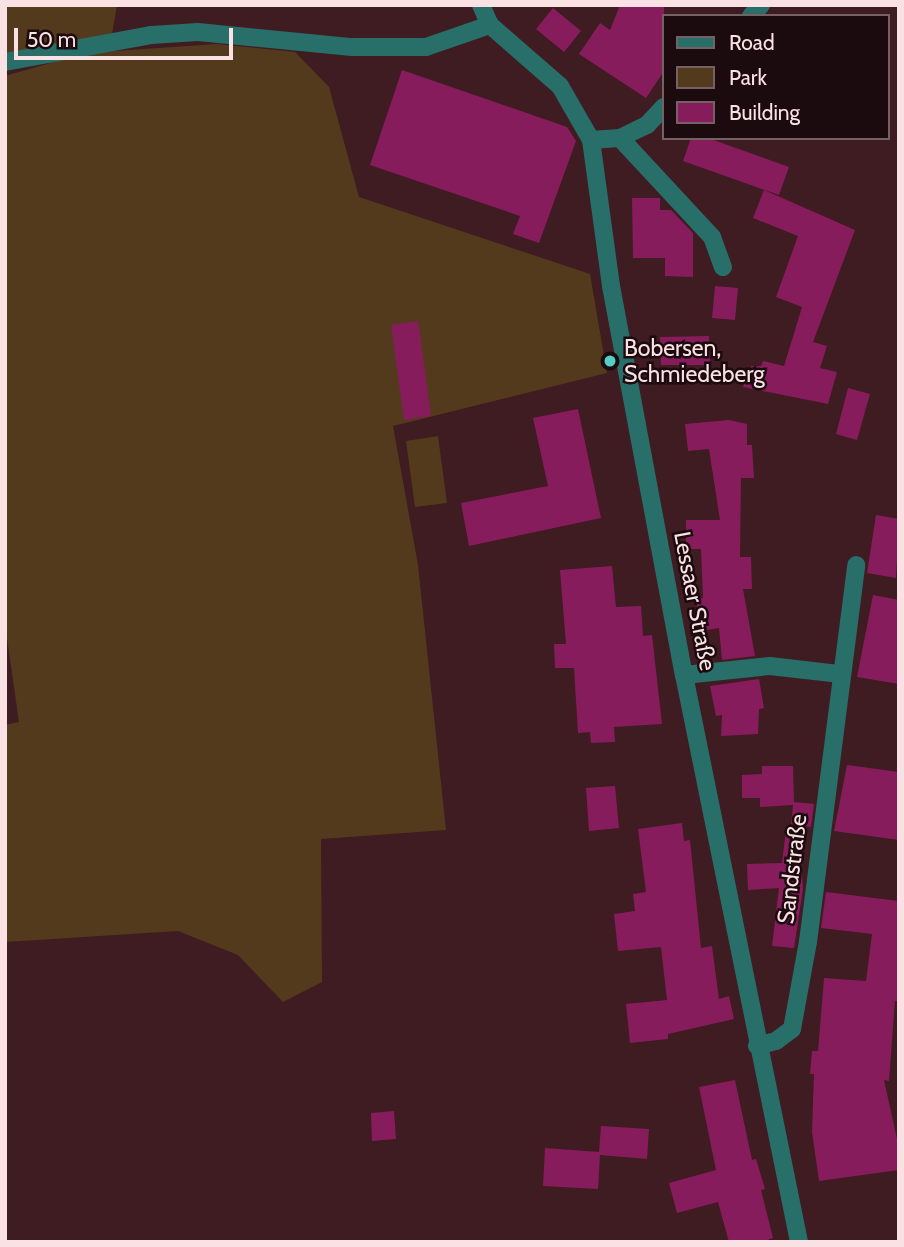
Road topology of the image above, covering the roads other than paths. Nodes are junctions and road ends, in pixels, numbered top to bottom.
1 (481, 5) edge
2 (490, 25) junction
3 (5, 62) edge
4 (662, 109) edge
5 (620, 138) junction
6 (591, 140) junction
7 (723, 267) dead end
8 (856, 565) dead end
9 (839, 674) junction
10 (684, 675) junction
11 (757, 1046) junction
12 (799, 1242) edge

1 - 2 street, Lessaer Straße
2 - 3 street
2 - 6 street, Lessaer Straße
4 - 5 street
5 - 6 street
5 - 7 street
6 - 10 street, Lessaer Straße
8 - 9 street, Sandstraße
9 - 10 street
9 - 11 street, Sandstraße
10 - 11 street, Lessaer Straße
11 - 12 street, Lessaer Straße

